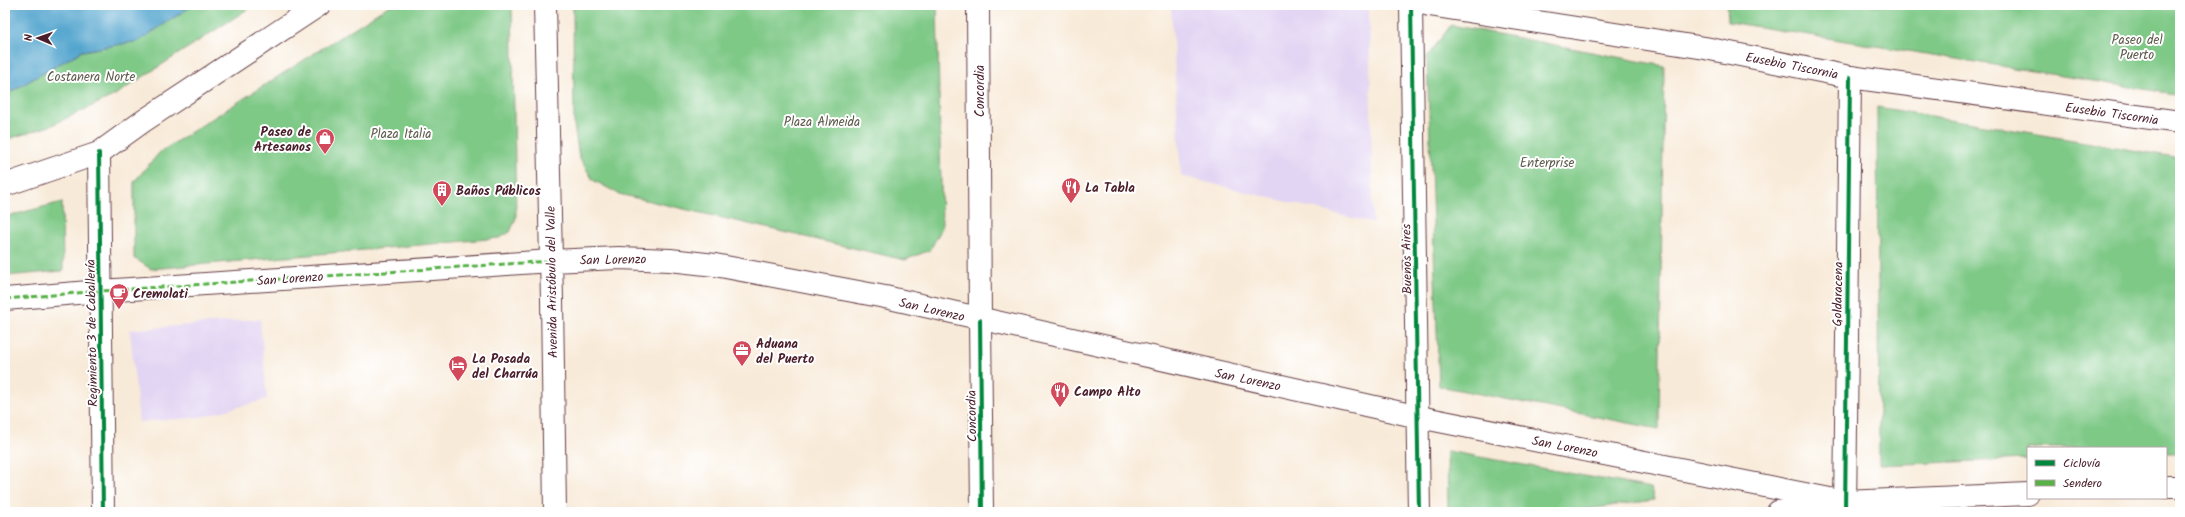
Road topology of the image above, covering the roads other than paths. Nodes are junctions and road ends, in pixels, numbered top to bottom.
1 (318, 5) edge
2 (978, 5) edge
3 (1411, 5) edge
4 (1429, 5) edge
5 (543, 6) edge
6 (1850, 77) junction
7 (2180, 122) edge
8 (99, 153) junction
9 (5, 185) edge
10 (551, 261) junction
11 (101, 291) junction
12 (5, 300) edge
13 (980, 320) junction
14 (1419, 417) junction
15 (2180, 486) edge
16 (2167, 487) edge
17 (2027, 494) edge
18 (1845, 507) edge
19 (103, 512) edge
20 (555, 512) edge
21 (982, 512) edge
22 (1420, 512) edge
23 (1778, 512) edge

1 - 8 main road
2 - 13 main road, Concordia
3 - 14 main road, Buenos Aires
4 - 6 main road, Eusebio Tiscornia
5 - 10 main road, Avenida Aristóbulo del Valle
6 - 7 main road, Eusebio Tiscornia
6 - 18 main road, Goldaracena
8 - 9 main road
8 - 11 main road, Regimiento 3 de Caballería
10 - 11 main road, San Lorenzo
10 - 13 main road, San Lorenzo
10 - 20 main road, Avenida Aristóbulo del Valle
11 - 12 main road, San Lorenzo
11 - 19 main road, Regimiento 3 de Caballería
13 - 14 main road, San Lorenzo
13 - 21 main road, Concordia
14 - 18 main road, San Lorenzo
14 - 22 main road, Buenos Aires
15 - 16 main road
17 - 18 main road
18 - 23 main road

